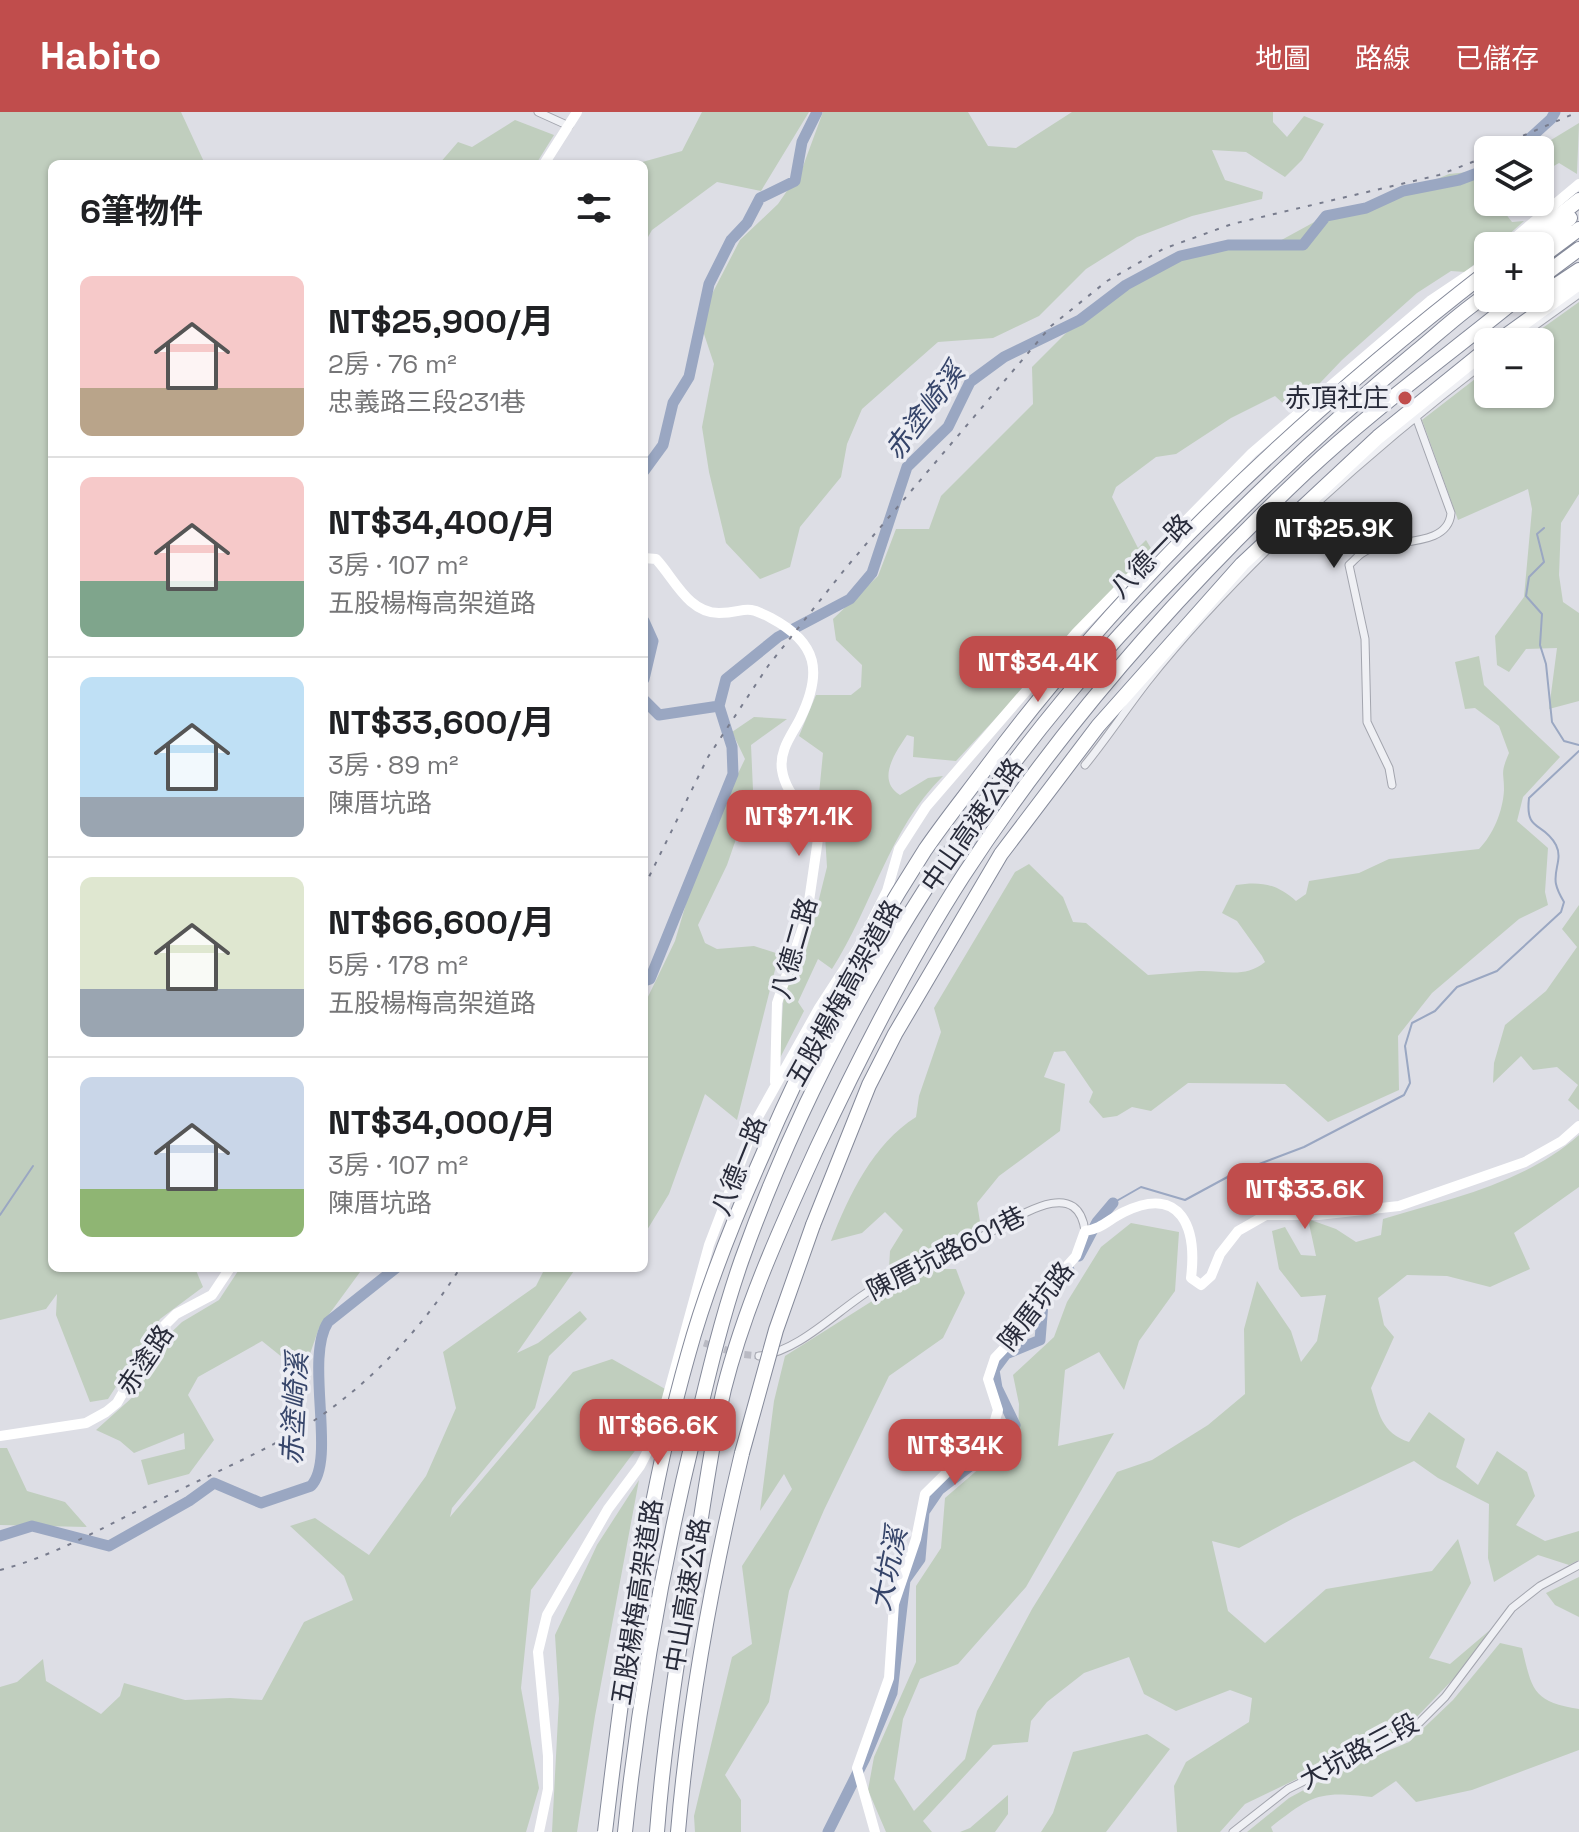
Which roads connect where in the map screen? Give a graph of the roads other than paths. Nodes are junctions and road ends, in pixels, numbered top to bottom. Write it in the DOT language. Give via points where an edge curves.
graph roads {
  1 [pos="538,112"];
  2 [pos="577,112"];
  3 [pos="569,126"];
  4 [pos="547,160"];
  5 [pos="1579,184"];
  6 [pos="1579,200"];
  7 [pos="1579,209"];
  8 [pos="1579,229"];
  9 [pos="1522,232"];
  10 [pos="1538,232"];
  11 [pos="1554,232"];
  12 [pos="1554,248"];
  13 [pos="1579,249"];
  14 [pos="1554,268"];
  15 [pos="1579,270"];
  16 [pos="1474,275"];
  17 [pos="1474,277"];
  18 [pos="1579,283"];
  19 [pos="1554,286"];
  20 [pos="1579,294"];
  21 [pos="1474,303"];
  22 [pos="1500,312"];
  23 [pos="1516,328"];
  24 [pos="1532,328"];
  25 [pos="1474,359"];
  26 [pos="1474,371"];
  27 [pos="1416,417"];
  28 [pos="648,558"];
  29 [pos="1085,765"];
  30 [pos="1392,785"];
  31 [pos="775,1084"];
  32 [pos="1579,1126"];
  33 [pos="1089,1230"];
  34 [pos="227,1272"];
  35 [pos="684,1339"];
  36 [pos="704,1343"];
  37 [pos="759,1356"];
  38 [pos="0,1436"];
  39 [pos="1579,1565"];
  40 [pos="539,1832"];
  41 [pos="605,1832"];
  42 [pos="625,1832"];
  43 [pos="657,1832"];
  44 [pos="678,1832"];
  45 [pos="875,1832"];
  46 [pos="1233,1832"];
  1 -- 3 [label="street"];
  2 -- 3 [label="street"];
  3 -- 4 [label="street"];
  5 -- 9 [label="street"];
  6 -- 10 [label="highway"];
  7 -- 11 [label="highway"];
  8 -- 12 [label="highway"];
  13 -- 14 [label="highway"];
  15 -- 19 [label="highway"];
  16 -- 31 [label="street, 八德一路" via="1430,301 1288,420 1195,509 1076,633 946,782 899,849 887,891 858,948"];
  17 -- 41 [label="highway, 五股楊梅高架道路, bridge" via="1274,450 1149,574 1035,702 927,847 858,960 797,1073 730,1229 688,1354 650,1512"];
  18 -- 23 [label="highway"];
  20 -- 24 [label="street"];
  21 -- 42 [label="highway, 中山高速公路" via="1259,493 1108,649 956,844 866,991 782,1164 743,1258 716,1347 661,1573"];
  22 -- 43 [label="highway, 中山高速公路" via="1310,469 1135,650 1016,799 909,965 791,1205 725,1388 671,1691"];
  25 -- 44 [label="highway, bridge" via="1401,417 1242,564 1098,726 1001,854 869,1085 776,1330 742,1453 716,1560 684,1756"];
  26 -- 27 [label="street"];
  27 -- 29 [label="street" via="1224,597 1147,683"];
  27 -- 30 [label="street" via="1451,520 1440,534 1365,550 1349,565 1365,639 1367,722"];
  28 -- 31 [label="street, 八德二路" via="656,559 692,603 718,613 747,607 785,625 814,661 812,683 784,747 781,767 818,839 807,915 777,1003"];
  31 -- 35 [label="street, 八德一路" via="726,1194"];
  32 -- 33 [label="street" via="1525,1162 1399,1206 1328,1215 1266,1215 1238,1231 1201,1285 1191,1278 1187,1221 1172,1206 1134,1208"];
  33 -- 37 [label="street, 陳厝坑路601巷" via="1070,1207 1030,1208 982,1237 892,1277 780,1351"];
  33 -- 45 [label="street, 陳厝坑路" via="1076,1256 1042,1294 1033,1318 995,1358 988,1379 998,1418 925,1494 894,1604 889,1678 857,1776"];
  34 -- 38 [label="street, 赤塗路" via="212,1295 176,1314 158,1332 117,1403 106,1412 76,1426"];
  35 -- 36 [label="street"];
  35 -- 40 [label="street, 八德一路" via="658,1431 540,1632 548,1789"];
  39 -- 46 [label="street, 大坑路三段" via="1512,1608 1445,1697 1417,1725 1288,1789"];
}
